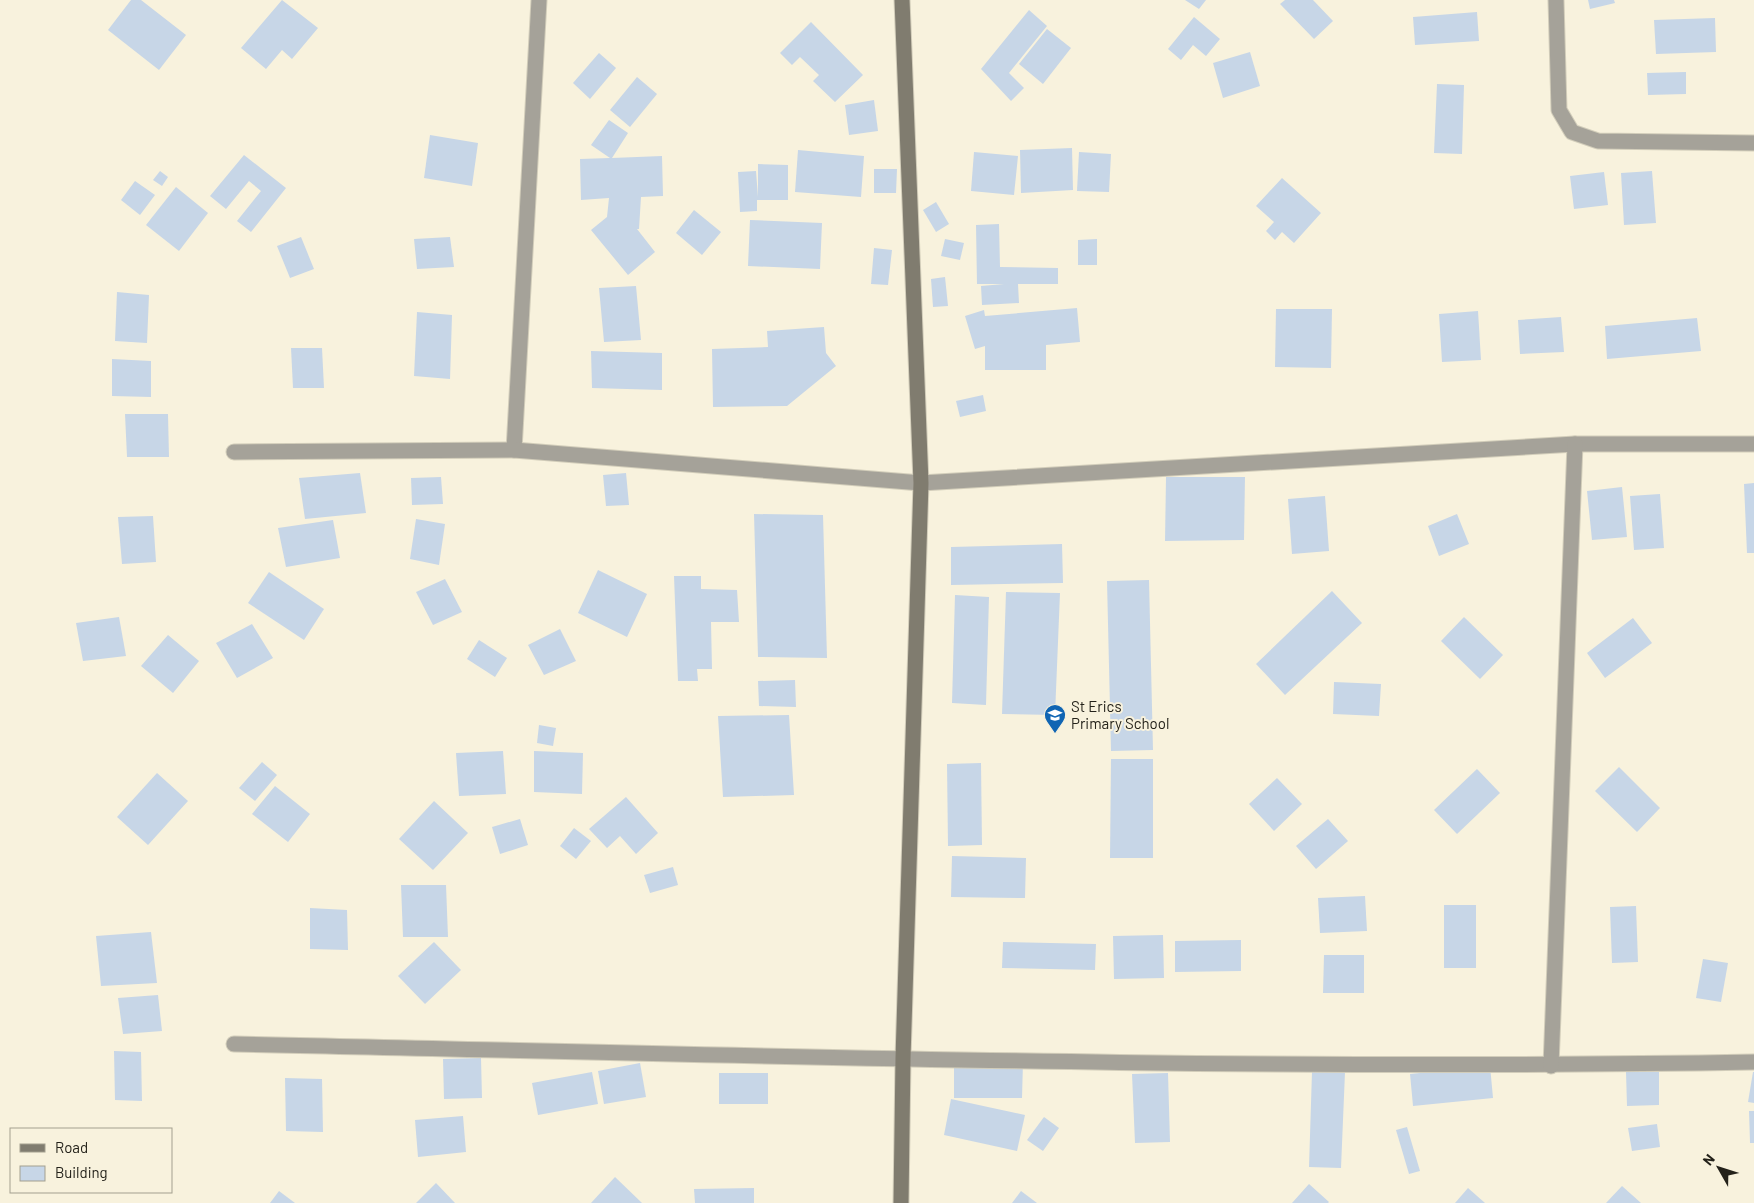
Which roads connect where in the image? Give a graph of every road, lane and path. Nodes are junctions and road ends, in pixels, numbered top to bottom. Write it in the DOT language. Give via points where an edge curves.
graph roads {
  1 [pos="539,0"];
  2 [pos="902,0"];
  3 [pos="1556,0"];
  4 [pos="1754,143"];
  5 [pos="1575,444"];
  6 [pos="1754,444"];
  7 [pos="514,450"];
  8 [pos="234,452"];
  9 [pos="921,484"];
  10 [pos="234,1044"];
  11 [pos="903,1058"];
  12 [pos="1754,1062"];
  13 [pos="1550,1066"];
  14 [pos="902,1203"];
  1 -- 7 [label="street"];
  2 -- 9 [label="street"];
  3 -- 4 [label="street" via="1559,110 1572,132 1598,141"];
  5 -- 6 [label="street"];
  5 -- 9 [label="street"];
  5 -- 13 [label="street"];
  7 -- 8 [label="street"];
  7 -- 9 [label="street"];
  9 -- 11 [label="street"];
  10 -- 11 [label="street"];
  11 -- 13 [label="street"];
  11 -- 14 [label="street"];
  12 -- 13 [label="street"];
}
